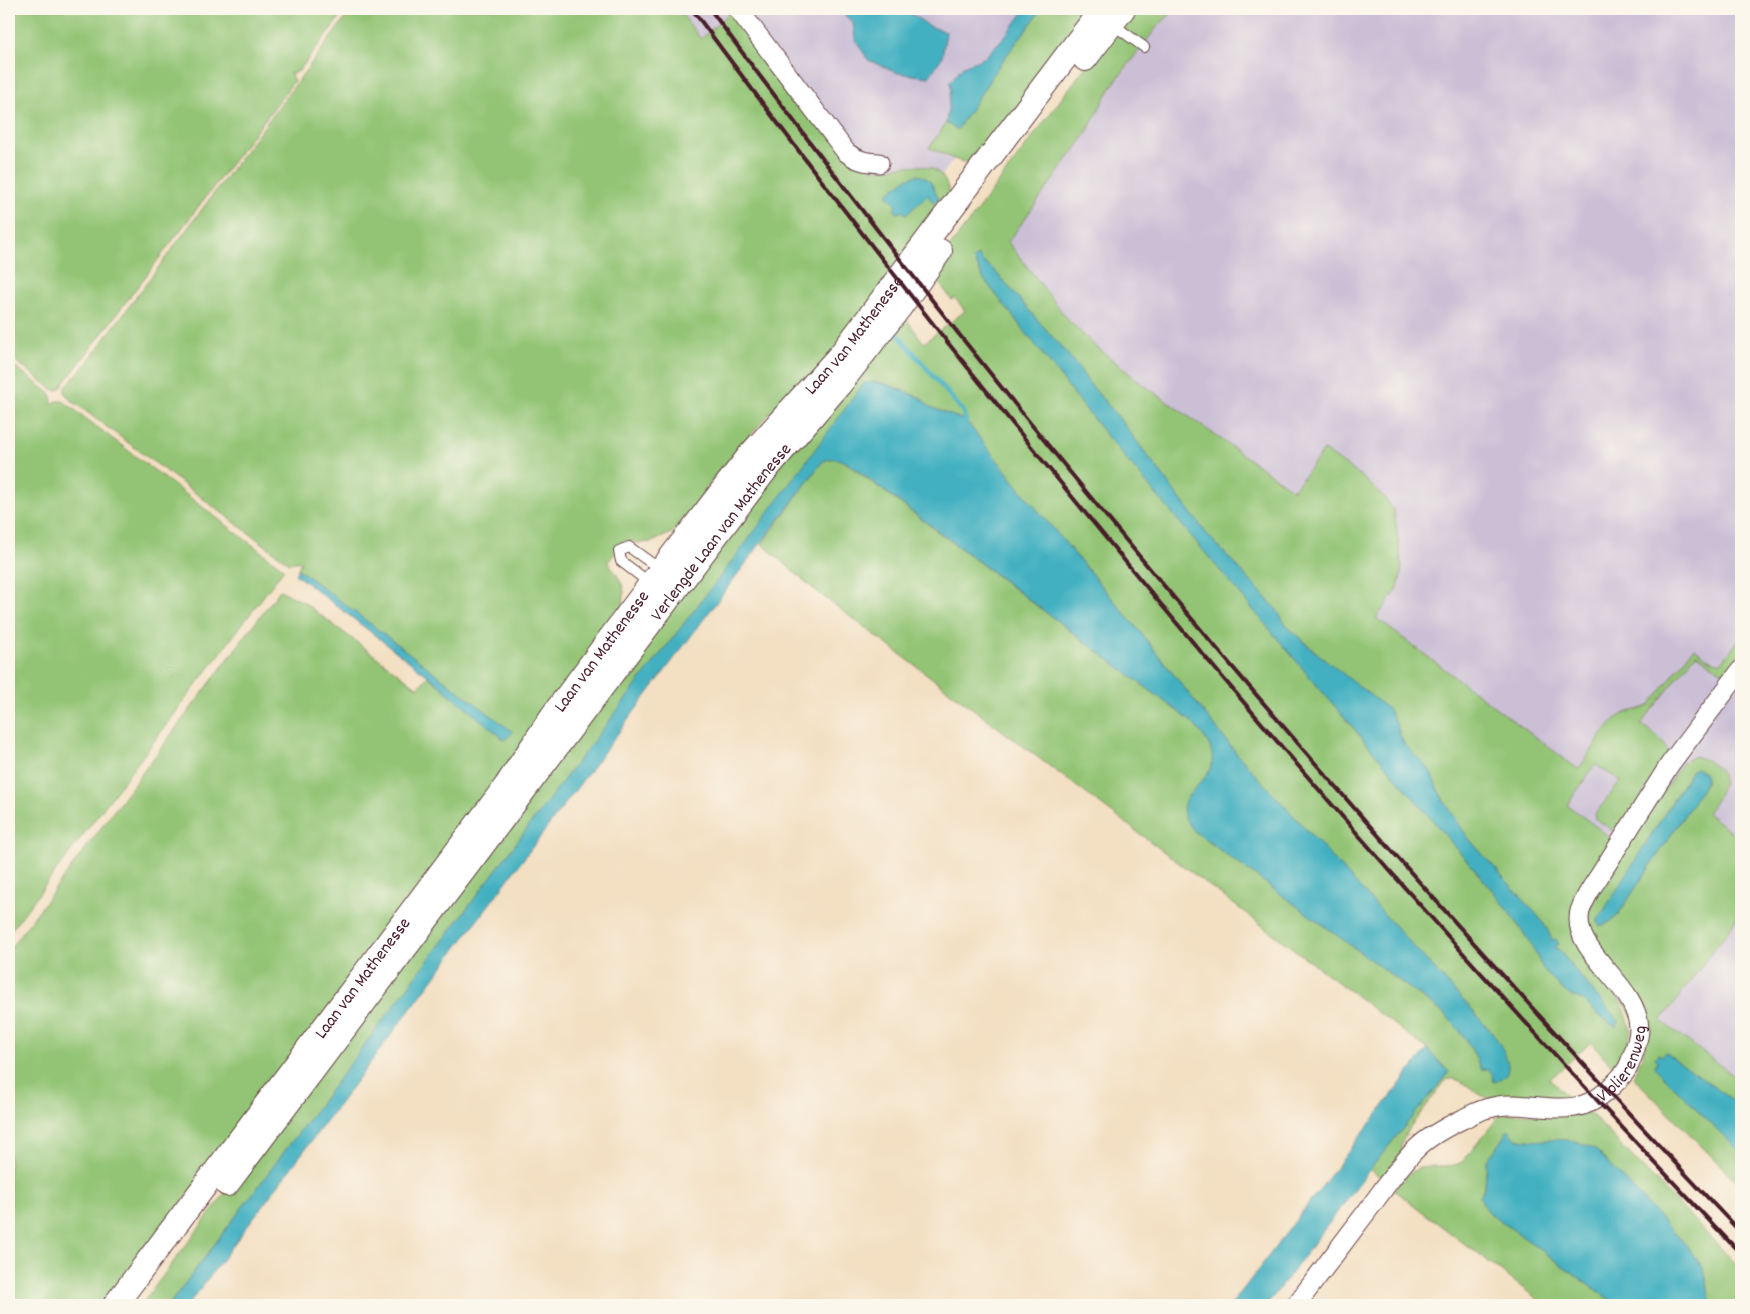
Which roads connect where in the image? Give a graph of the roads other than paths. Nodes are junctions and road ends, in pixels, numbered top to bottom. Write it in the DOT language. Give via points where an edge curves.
graph roads {
  1 [pos="738,9"];
  2 [pos="1109,14"];
  3 [pos="1144,47"];
  4 [pos="880,163"];
  5 [pos="864,352"];
  6 [pos="656,577"];
  7 [pos="674,592"];
  8 [pos="1741,670"];
  9 [pos="580,716"];
  10 [pos="115,1305"];
  11 [pos="136,1305"];
  12 [pos="1296,1305"];
  1 -- 4 [label="street" via="846,152 863,162"];
  2 -- 3 [label="lane"];
  2 -- 5 [label="street, Laan van Mathenesse"];
  2 -- 6 [label="street, Laan van Mathenesse" via="841,354 749,456"];
  5 -- 7 [label="street, Verlengde Laan van Mathenesse" via="764,472"];
  6 -- 7 [label="lane"];
  6 -- 7 [label="lane"];
  6 -- 10 [label="street, Laan van Mathenesse" via="506,786"];
  7 -- 9 [label="street, Verlengde Laan van Mathenesse"];
  8 -- 12 [label="street, Violierenweg" via="1670,764 1587,896 1580,913 1580,928 1585,942 1622,987 1636,1014 1639,1029 1627,1069 1603,1095 1580,1107 1495,1106 1463,1118 1431,1136 1388,1184"];
  9 -- 11 [label="street, Laan van Mathenesse"];
}
